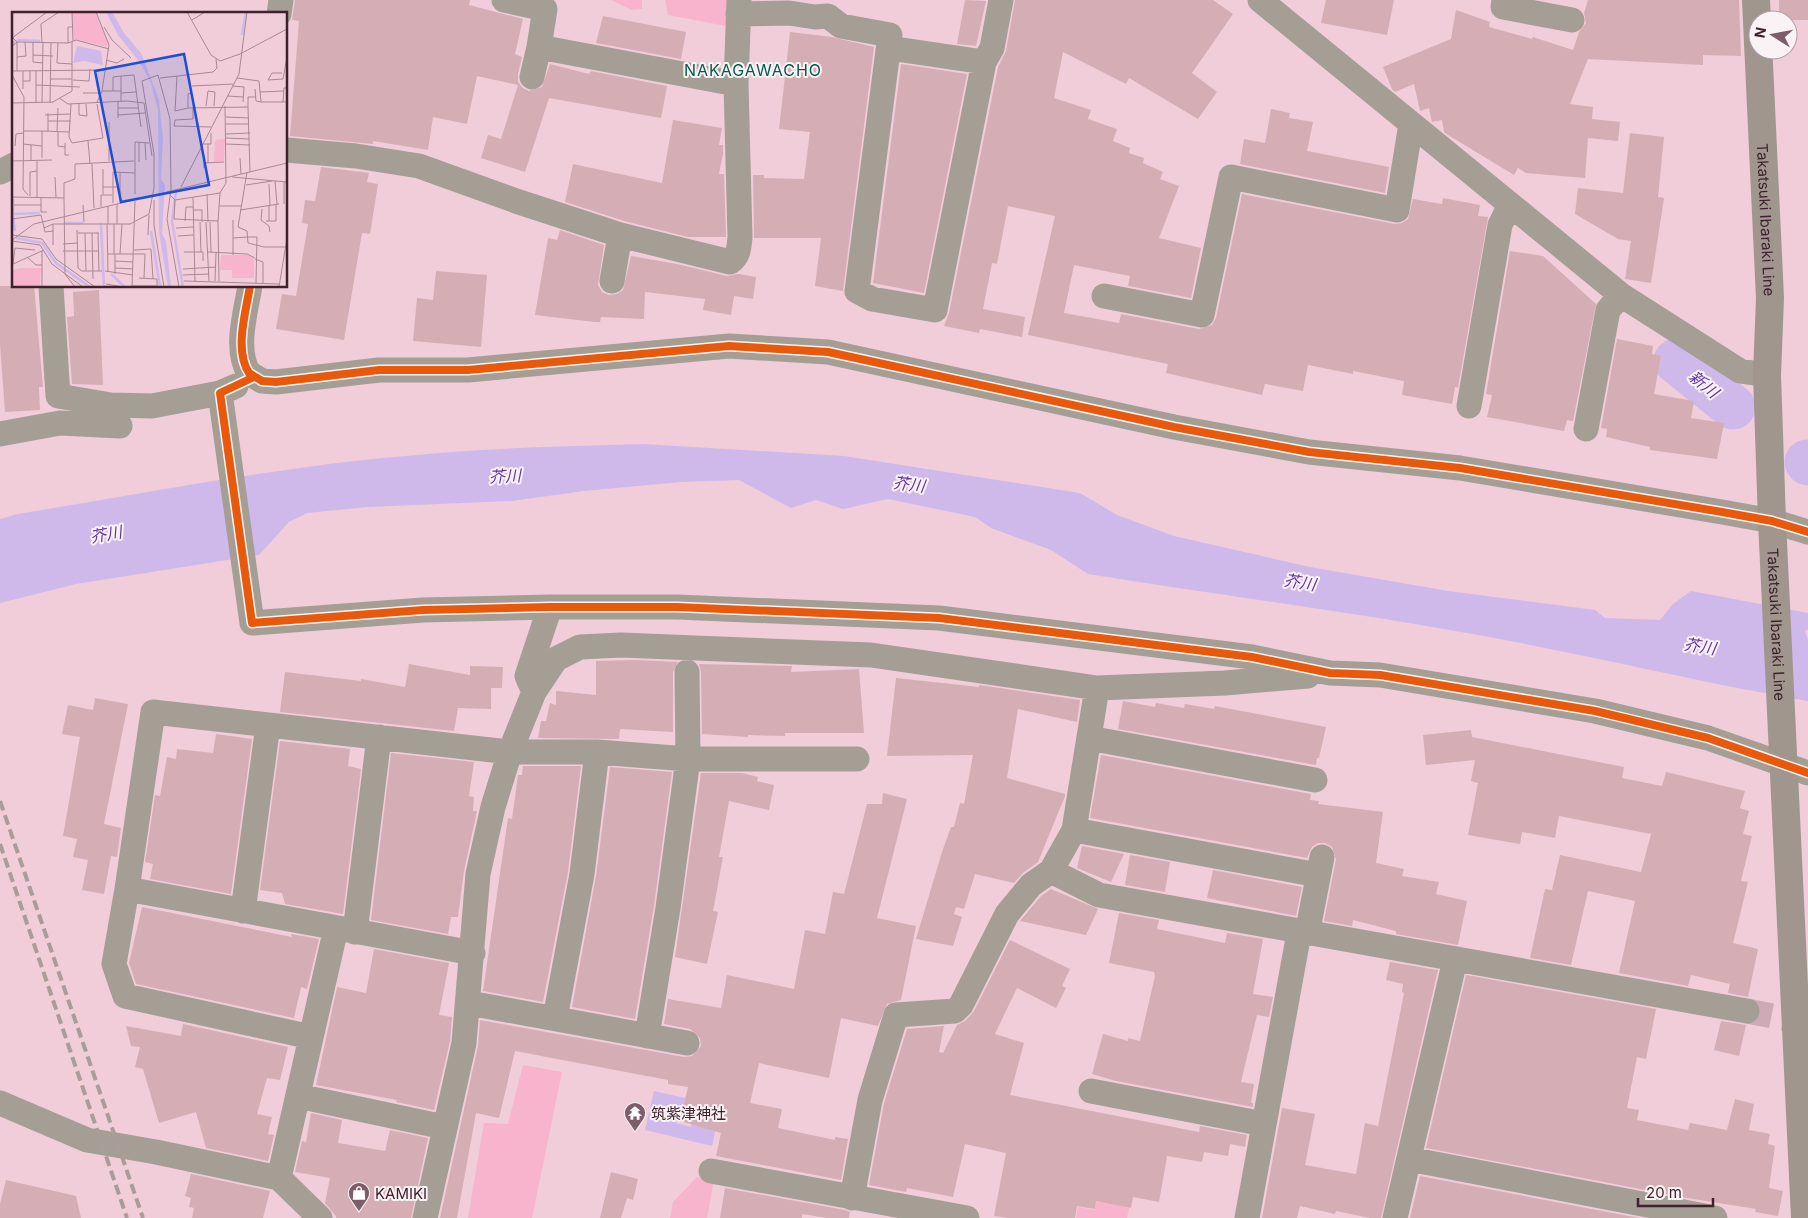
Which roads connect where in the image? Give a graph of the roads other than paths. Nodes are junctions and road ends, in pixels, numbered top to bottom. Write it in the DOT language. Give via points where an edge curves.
graph roads {
  1 [pos="504,0"];
  2 [pos="1001,0"];
  3 [pos="1260,0"];
  4 [pos="1504,0"];
  5 [pos="1756,0"];
  6 [pos="738,7"];
  7 [pos="832,8"];
  8 [pos="1572,20"];
  9 [pos="539,47"];
  10 [pos="889,48"];
  11 [pos="984,62"];
  12 [pos="532,77"];
  13 [pos="736,84"];
  14 [pos="1411,124"];
  15 [pos="288,150"];
  16 [pos="12,165"];
  17 [pos="0,172"];
  18 [pos="1510,205"];
  19 [pos="620,235"];
  20 [pos="612,281"];
  21 [pos="51,288"];
  22 [pos="250,288"];
  23 [pos="1621,295"];
  24 [pos="1104,296"];
  25 [pos="1767,376"];
  26 [pos="254,377"];
  27 [pos="222,402"];
  28 [pos="1469,406"];
  29 [pos="120,426"];
  30 [pos="1586,429"];
  31 [pos="0,434"];
  32 [pos="1808,532"];
  33 [pos="1772,534"];
  34 [pos="550,607"];
  35 [pos="687,672"];
  36 [pos="1330,673"];
  37 [pos="1097,688"];
  38 [pos="534,692"];
  39 [pos="268,725"];
  40 [pos="379,737"];
  41 [pos="1089,738"];
  42 [pos="510,752"];
  43 [pos="598,752"];
  44 [pos="1782,756"];
  45 [pos="688,759"];
  46 [pos="857,759"];
  47 [pos="1808,773"];
  48 [pos="1314,780"];
  49 [pos="1074,830"];
  50 [pos="1051,872"];
  51 [pos="127,890"];
  52 [pos="243,911"];
  53 [pos="345,930"];
  54 [pos="1303,933"];
  55 [pos="473,953"];
  56 [pos="1455,960"];
  57 [pos="469,1004"];
  58 [pos="1747,1011"];
  59 [pos="555,1018"];
  60 [pos="647,1036"];
  61 [pos="311,1037"];
  62 [pos="687,1044"];
  63 [pos="1091,1091"];
  64 [pos="298,1096"];
  65 [pos="2,1110"];
  66 [pos="1264,1124"];
  67 [pos="444,1127"];
  68 [pos="1409,1159"];
  69 [pos="711,1171"];
  70 [pos="279,1178"];
  71 [pos="865,1206"];
  72 [pos="1609,1208"];
  73 [pos="313,1215"];
  74 [pos="425,1218"];
  75 [pos="967,1218"];
  76 [pos="1247,1218"];
  77 [pos="1395,1218"];
  78 [pos="1715,1218"];
  79 [pos="1805,1218"];
  1 -- 9 [label="street" via="544,8"];
  2 -- 11 [label="street" via="992,48"];
  3 -- 14 [label="street"];
  4 -- 8 [label="street" via="1503,7"];
  5 -- 25 [label="main road, Takatsuki Ibaraki Line" via="1770,298"];
  6 -- 7 [label="street" via="815,17"];
  6 -- 13 [label="street"];
  7 -- 10 [label="street" via="841,26 890,35"];
  9 -- 12 [label="street"];
  9 -- 13 [label="street"];
  10 -- 11 [label="street"];
  10 -- 11 [label="street" via="857,291 872,299 935,310"];
  13 -- 19 [label="street" via="740,237 737,256 730,262"];
  14 -- 18 [label="street"];
  14 -- 24 [label="street" via="1397,210 1231,177 1202,315"];
  15 -- 19 [label="street" via="419,166"];
  16 -- 17 [label="street"];
  18 -- 23 [label="street"];
  18 -- 28 [label="street" via="1500,225"];
  19 -- 20 [label="street"];
  21 -- 27 [label="street" via="58,396 111,405"];
  22 -- 26 [label="street" via="242,349 246,368"];
  23 -- 25 [label="street" via="1740,371"];
  23 -- 30 [label="street" via="1608,310"];
  25 -- 33 [label="main road, Takatsuki Ibaraki Line"];
  26 -- 27 [label="street"];
  26 -- 33 [label="street" via="262,382 276,382 379,370 468,370 729,346 828,352 1174,427 1309,452 1460,468"];
  27 -- 34 [label="street" via="252,623 423,610"];
  29 -- 31 [label="street" via="60,423"];
  32 -- 33 [label="street"];
  33 -- 44 [label="main road, Takatsuki Ibaraki Line"];
  34 -- 36 [label="street" via="677,607 939,618 1252,657"];
  34 -- 38 [label="street" via="527,676"];
  35 -- 45 [label="street"];
  36 -- 37 [label="street" via="1225,684"];
  36 -- 44 [label="street" via="1380,675 1595,711"];
  37 -- 38 [label="street" via="871,655 621,645 580,647 556,659"];
  37 -- 41 [label="street"];
  38 -- 42 [label="street"];
  39 -- 40 [label="street"];
  39 -- 51 [label="street" via="153,712"];
  39 -- 52 [label="street"];
  40 -- 42 [label="street"];
  40 -- 53 [label="street"];
  41 -- 48 [label="street"];
  41 -- 49 [label="street"];
  42 -- 43 [label="street"];
  42 -- 55 [label="street" via="478,874"];
  43 -- 45 [label="street"];
  43 -- 59 [label="street" via="582,874"];
  44 -- 47 [label="street"];
  44 -- 79 [label="main road, Takatsuki Ibaraki Line"];
  45 -- 46 [label="street"];
  45 -- 60 [label="street"];
  49 -- 50 [label="street"];
  49 -- 54 [label="street" via="1320,866"];
  50 -- 54 [label="street" via="1099,895"];
  50 -- 71 [label="street" via="1031,885 1007,914 955,1012 896,1015 870,1100"];
  51 -- 52 [label="street"];
  51 -- 61 [label="street" via="114,964 125,996"];
  52 -- 53 [label="street"];
  53 -- 55 [label="street"];
  53 -- 61 [label="street"];
  54 -- 56 [label="street"];
  54 -- 66 [label="street"];
  55 -- 57 [label="street"];
  56 -- 58 [label="street"];
  56 -- 68 [label="street"];
  57 -- 59 [label="street"];
  57 -- 67 [label="street" via="464,1042"];
  59 -- 60 [label="street"];
  60 -- 62 [label="street"];
  61 -- 64 [label="street"];
  63 -- 66 [label="street"];
  64 -- 67 [label="street"];
  64 -- 70 [label="street"];
  65 -- 70 [label="street" via="87,1140"];
  66 -- 76 [label="street"];
  67 -- 74 [label="street"];
  68 -- 72 [label="street"];
  68 -- 77 [label="street"];
  69 -- 71 [label="street"];
  70 -- 73 [label="street"];
  71 -- 75 [label="street"];
  72 -- 78 [label="street"];
}
